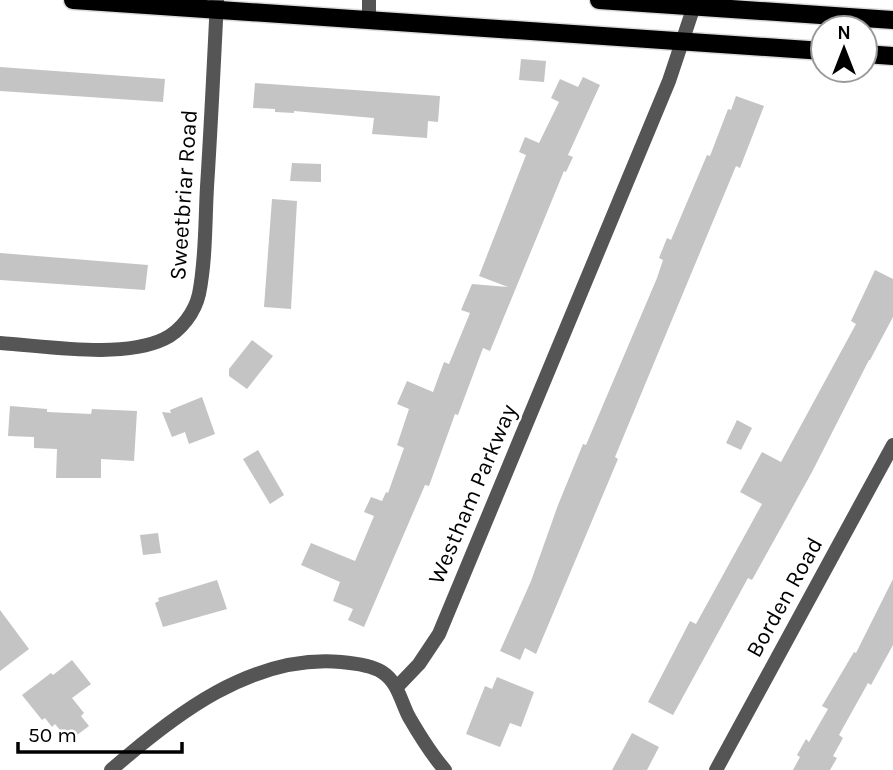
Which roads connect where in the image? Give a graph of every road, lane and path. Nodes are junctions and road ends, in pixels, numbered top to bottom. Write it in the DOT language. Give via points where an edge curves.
graph roads {
  1 [pos="73,0"];
  2 [pos="369,0"];
  3 [pos="599,0"];
  4 [pos="694,3"];
  5 [pos="217,5"];
  6 [pos="893,20"];
  7 [pos="369,22"];
  8 [pos="682,41"];
  9 [pos="809,50"];
  10 [pos="0,343"];
  11 [pos="893,445"];
  12 [pos="397,687"];
  13 [pos="111,770"];
  14 [pos="445,770"];
  15 [pos="716,770"];
  1 -- 5 [label="main road"];
  2 -- 7 [label="street"];
  3 -- 4 [label="main road"];
  4 -- 6 [label="main road"];
  4 -- 8 [label="street, Westham Parkway"];
  5 -- 7 [label="main road"];
  5 -- 10 [label="street, Sweetbriar Road" via="204,240 192,311 179,330 135,349"];
  7 -- 8 [label="main road"];
  8 -- 9 [label="main road"];
  8 -- 12 [label="street, Westham Parkway" via="439,634"];
  11 -- 15 [label="street, Borden Road"];
  12 -- 13 [label="street" via="382,672 354,664 296,662 204,699"];
  12 -- 14 [label="street" via="431,754"];
}
